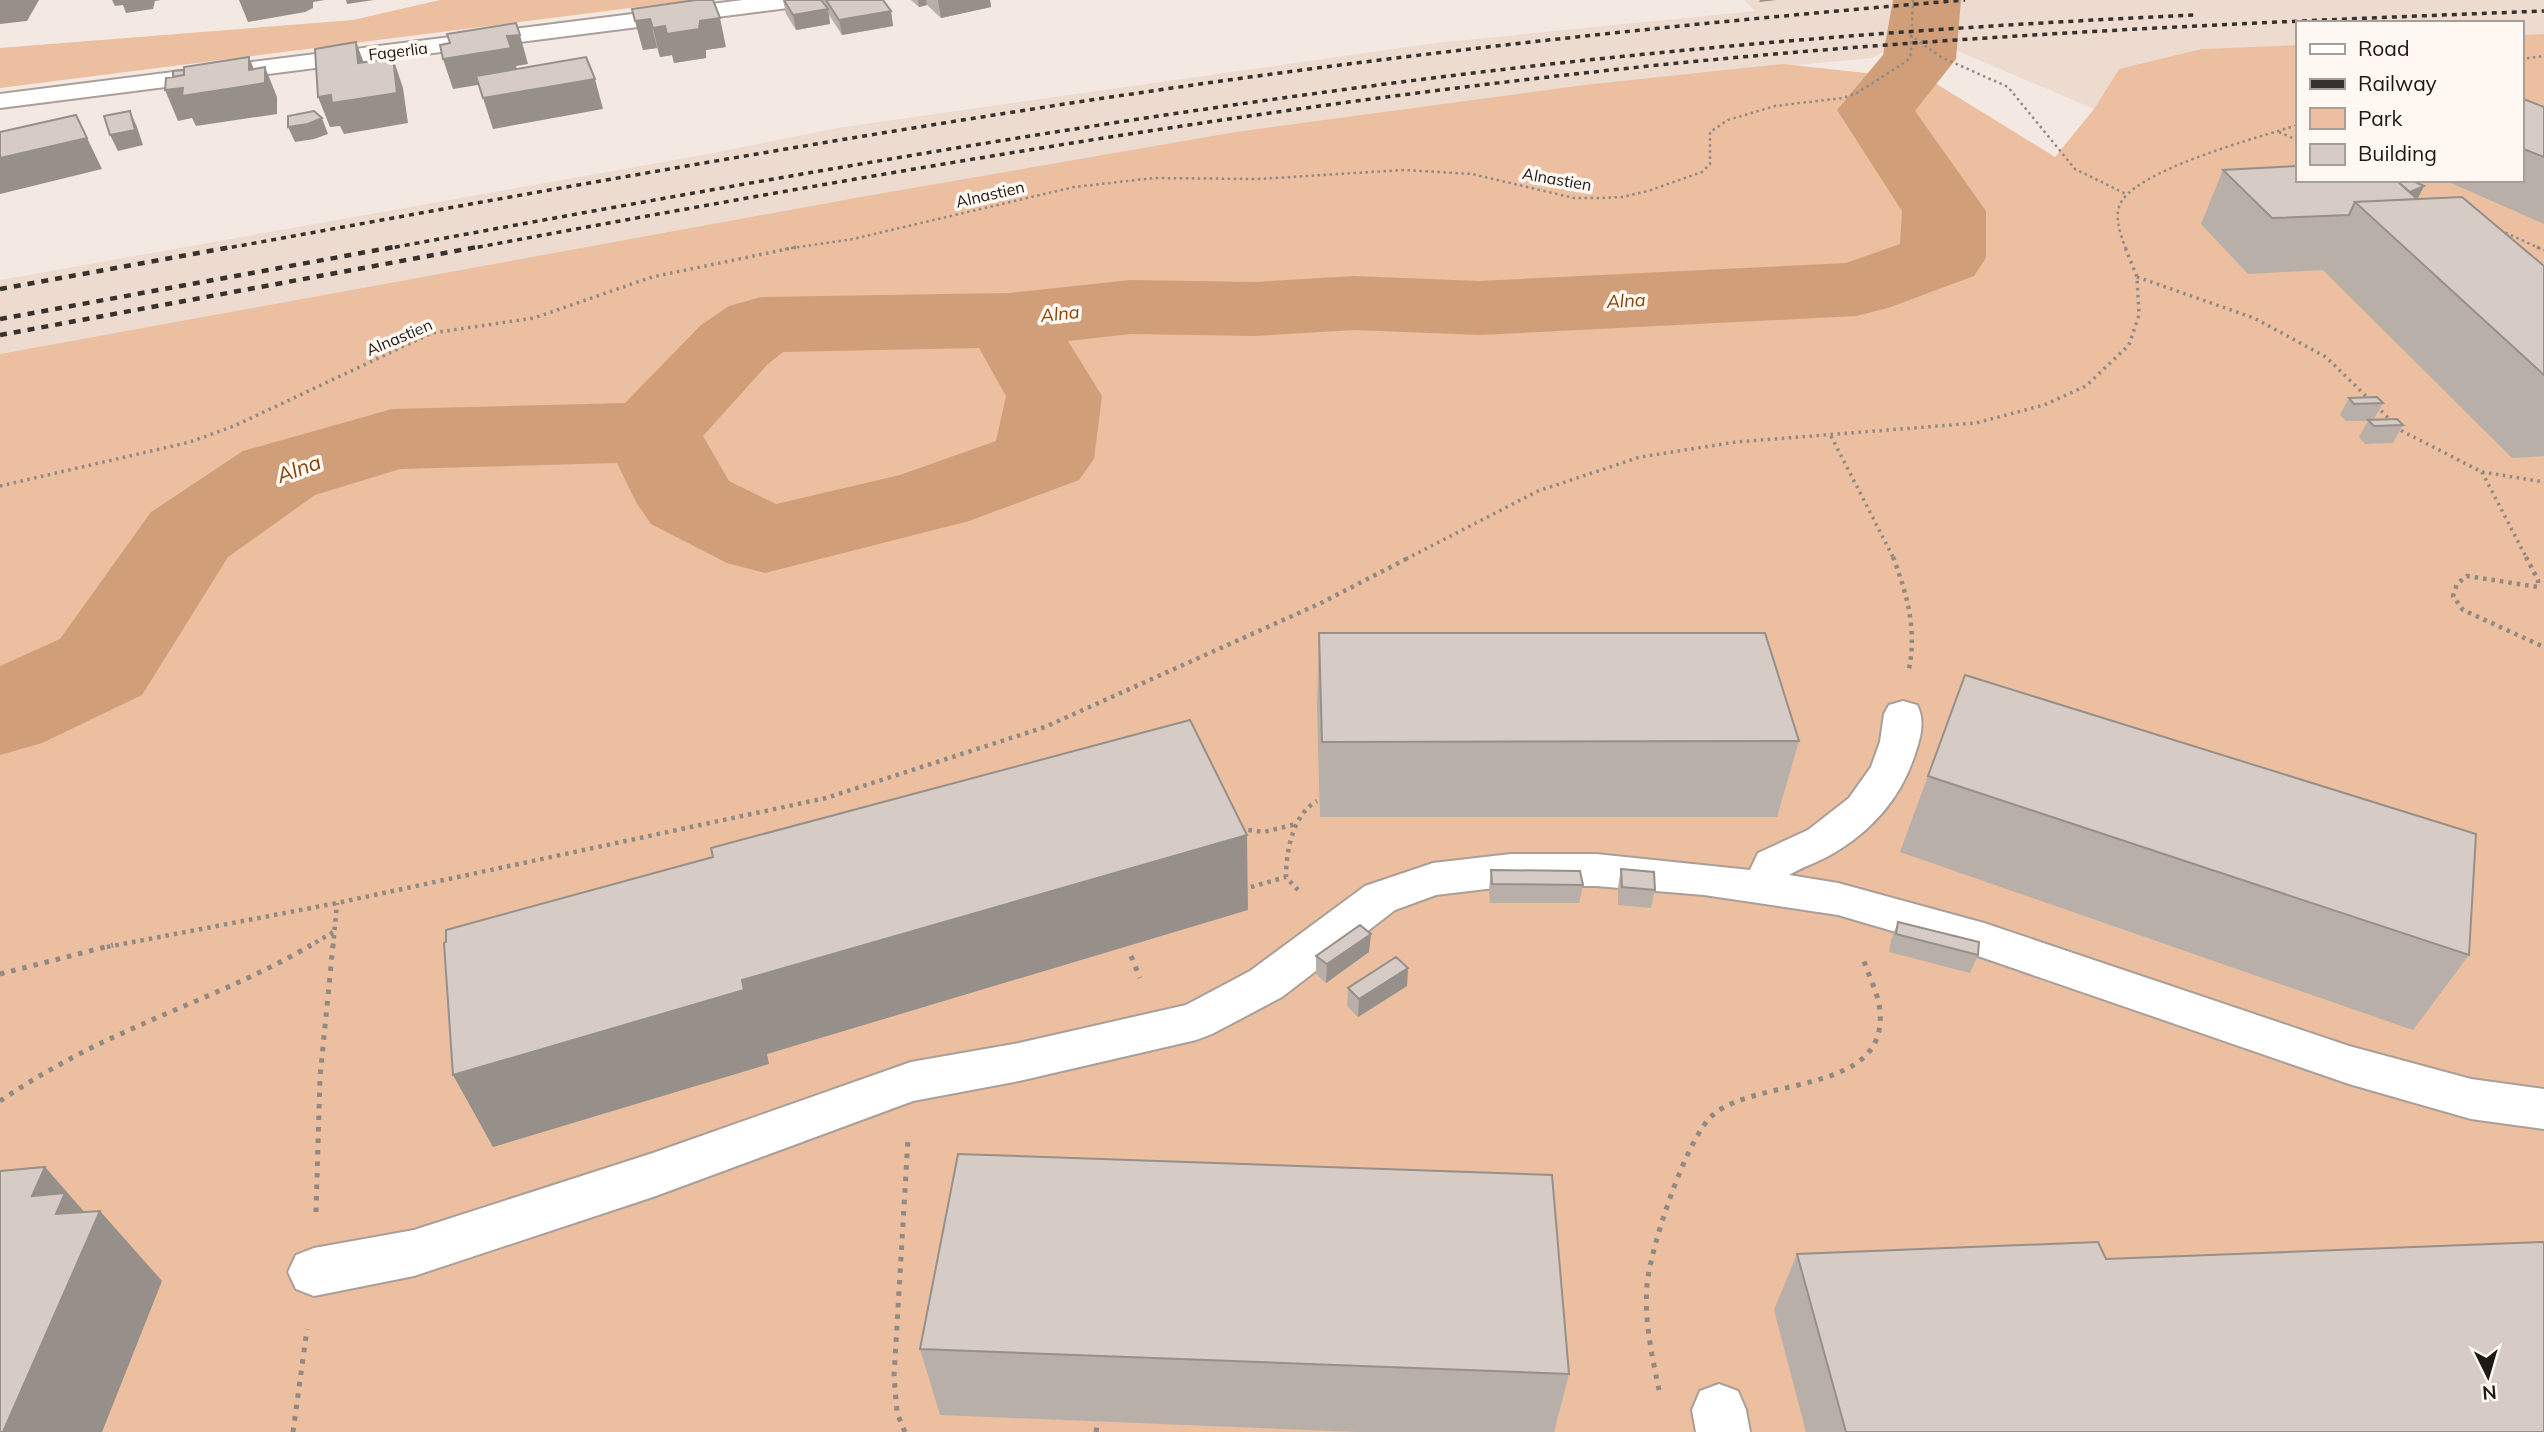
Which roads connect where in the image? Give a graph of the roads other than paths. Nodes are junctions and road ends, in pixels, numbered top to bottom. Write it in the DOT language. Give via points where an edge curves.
graph roads {
  1 [pos="796,0"];
  2 [pos="0,102"];
  3 [pos="1903,714"];
  4 [pos="1763,887"];
  5 [pos="2544,1109"];
  6 [pos="314,1272"];
  1 -- 2 [label="lane, Fagerlia"];
  3 -- 4 [label="lane" via="1902,740 1882,789 1848,823 1803,853 1773,864"];
  4 -- 5 [label="lane" via="1838,899 1984,940 2349,1065 2471,1099"];
  4 -- 6 [label="lane" via="1596,870 1511,870 1433,879 1380,898 1266,984 1196,1021 911,1082 653,1175 414,1253"];
}
